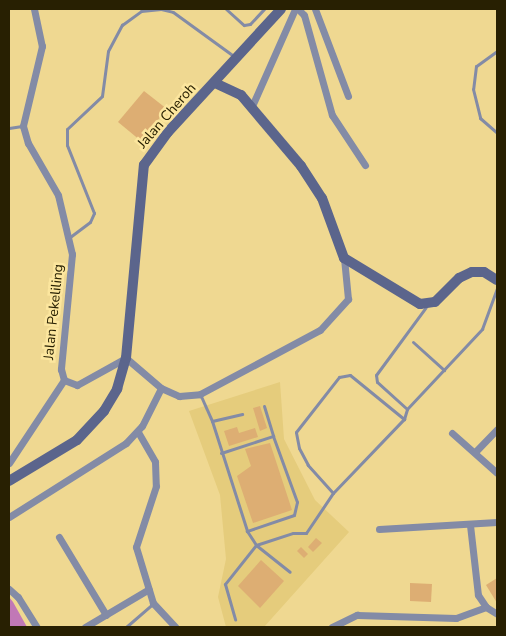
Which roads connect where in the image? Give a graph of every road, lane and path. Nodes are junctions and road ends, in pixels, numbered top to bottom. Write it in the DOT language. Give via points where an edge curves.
graph roads {
  1 [pos="34,9"];
  2 [pos="226,9"];
  3 [pos="264,9"];
  4 [pos="281,9"];
  5 [pos="297,9"];
  6 [pos="316,9"];
  7 [pos="497,51"];
  8 [pos="237,59"];
  9 [pos="215,83"];
  10 [pos="348,96"];
  11 [pos="252,106"];
  12 [pos="23,126"];
  13 [pos="9,128"];
  14 [pos="497,133"];
  15 [pos="365,165"];
  16 [pos="69,238"];
  17 [pos="344,258"];
  18 [pos="497,280"];
  19 [pos="497,288"];
  20 [pos="427,304"];
  21 [pos="413,342"];
  22 [pos="126,358"];
  23 [pos="444,370"];
  24 [pos="64,380"];
  25 [pos="161,388"];
  26 [pos="200,394"];
  27 [pos="264,406"];
  28 [pos="407,409"];
  29 [pos="242,414"];
  30 [pos="404,419"];
  31 [pos="212,421"];
  32 [pos="497,429"];
  33 [pos="138,432"];
  34 [pos="452,432"];
  35 [pos="272,436"];
  36 [pos="476,451"];
  37 [pos="221,453"];
  38 [pos="9,463"];
  39 [pos="497,473"];
  40 [pos="9,481"];
  41 [pos="333,493"];
  42 [pos="9,516"];
  43 [pos="497,522"];
  44 [pos="470,525"];
  45 [pos="379,529"];
  46 [pos="247,531"];
  47 [pos="59,537"];
  48 [pos="256,546"];
  49 [pos="290,572"];
  50 [pos="149,589"];
  51 [pos="9,590"];
  52 [pos="153,604"];
  53 [pos="486,607"];
  54 [pos="497,614"];
  55 [pos="106,615"];
  56 [pos="439,618"];
  57 [pos="235,620"];
  58 [pos="37,627"];
  59 [pos="85,627"];
  60 [pos="126,627"];
  61 [pos="175,627"];
  62 [pos="332,627"];
  63 [pos="438,627"];
  1 -- 12 [label="street" via="42,46"];
  2 -- 3 [label="lane" via="244,25 250,24"];
  4 -- 8 [label="main road, Jalan Cheroh"];
  5 -- 11 [label="street"];
  5 -- 15 [label="street" via="304,15 332,115"];
  6 -- 10 [label="street"];
  7 -- 14 [label="lane" via="476,66 473,89 480,118"];
  8 -- 9 [label="main road, Jalan Cheroh"];
  8 -- 16 [label="lane" via="167,11 141,11 122,24 108,52 102,96 67,129 67,145 94,213 90,222"];
  9 -- 11 [label="main road" via="242,95"];
  9 -- 22 [label="main road, Jalan Cheroh" via="168,132 144,165"];
  11 -- 17 [label="main road" via="302,166 322,198"];
  12 -- 13 [label="lane"];
  12 -- 16 [label="street, Jalan Pekeliling" via="28,143 58,194"];
  16 -- 24 [label="street, Jalan Pekeliling" via="72,280 61,369"];
  17 -- 20 [label="main road" via="407,298"];
  17 -- 26 [label="street" via="348,298 320,330"];
  18 -- 20 [label="main road" via="484,272 472,272 460,278 442,297"];
  19 -- 23 [label="lane" via="482,329"];
  20 -- 28 [label="lane" via="376,376 377,382"];
  21 -- 23 [label="lane"];
  22 -- 24 [label="street, Jalan Pekeliling" via="77,385"];
  22 -- 25 [label="street"];
  22 -- 40 [label="main road, Jalan Cheroh" via="117,389 93,426 77,440"];
  23 -- 28 [label="lane"];
  24 -- 38 [label="street"];
  25 -- 26 [label="street" via="184,397"];
  25 -- 33 [label="street"];
  26 -- 31 [label="lane"];
  27 -- 35 [label="lane"];
  28 -- 30 [label="lane"];
  29 -- 31 [label="lane"];
  30 -- 41 [label="lane"];
  30 -- 41 [label="lane" via="350,375 339,377 299,426 296,437 308,465"];
  31 -- 37 [label="lane"];
  32 -- 36 [label="street"];
  33 -- 42 [label="street"];
  33 -- 50 [label="street" via="151,455 157,476 152,506 136,547"];
  34 -- 36 [label="street"];
  35 -- 37 [label="lane"];
  35 -- 46 [label="lane" via="297,502 297,510 294,515"];
  36 -- 39 [label="street"];
  37 -- 46 [label="lane"];
  41 -- 48 [label="lane" via="306,533 293,533"];
  43 -- 44 [label="street"];
  44 -- 45 [label="street"];
  44 -- 53 [label="street" via="474,582"];
  46 -- 48 [label="lane"];
  47 -- 55 [label="street"];
  48 -- 49 [label="lane"];
  48 -- 57 [label="lane" via="225,584"];
  50 -- 52 [label="street"];
  50 -- 55 [label="street"];
  51 -- 58 [label="street"];
  52 -- 60 [label="lane"];
  52 -- 61 [label="street"];
  53 -- 54 [label="street"];
  53 -- 56 [label="street" via="469,616"];
  55 -- 59 [label="street"];
  56 -- 62 [label="street" via="357,615"];
  56 -- 63 [label="street"];
}
